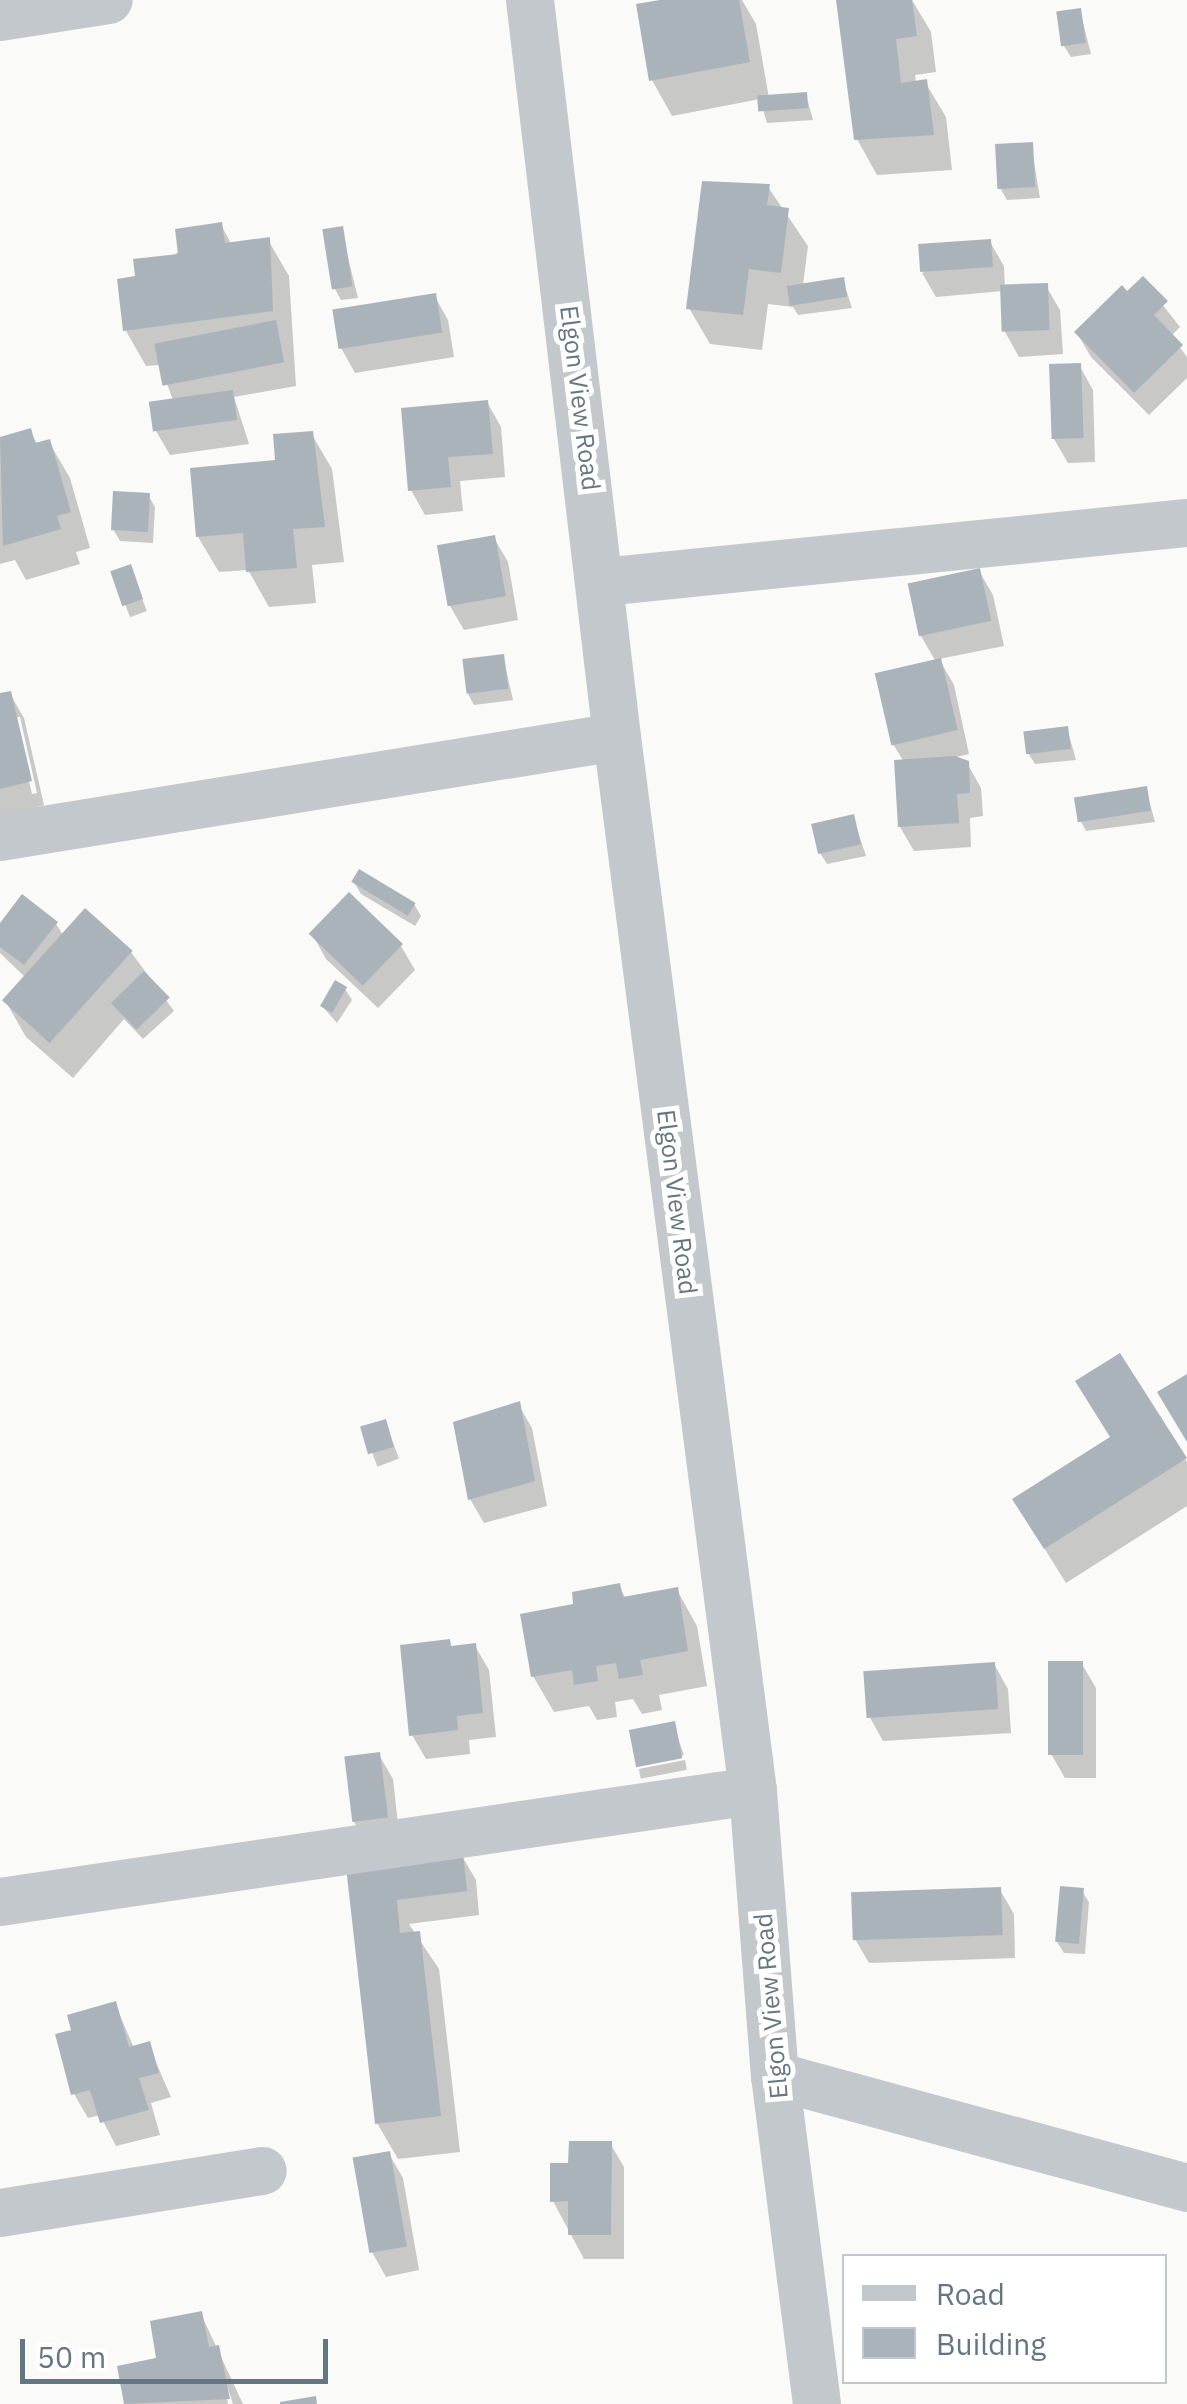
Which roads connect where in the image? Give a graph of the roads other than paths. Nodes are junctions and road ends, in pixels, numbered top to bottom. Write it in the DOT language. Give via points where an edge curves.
graph roads {
  1 [pos="110,0"];
  2 [pos="530,0"];
  3 [pos="0,17"];
  4 [pos="1187,522"];
  5 [pos="603,582"];
  6 [pos="616,738"];
  7 [pos="0,837"];
  8 [pos="753,1791"];
  9 [pos="0,1902"];
  10 [pos="775,2076"];
  11 [pos="263,2171"];
  12 [pos="1187,2188"];
  13 [pos="0,2213"];
  14 [pos="817,2404"];
  1 -- 3 [label="street"];
  2 -- 5 [label="street, Elgon View Road"];
  4 -- 5 [label="street"];
  5 -- 6 [label="street, Elgon View Road"];
  6 -- 7 [label="street"];
  6 -- 8 [label="street, Elgon View Road"];
  8 -- 9 [label="street"];
  8 -- 10 [label="street, Elgon View Road"];
  10 -- 12 [label="street"];
  10 -- 14 [label="street, Elgon View Road"];
  11 -- 13 [label="street"];
}
